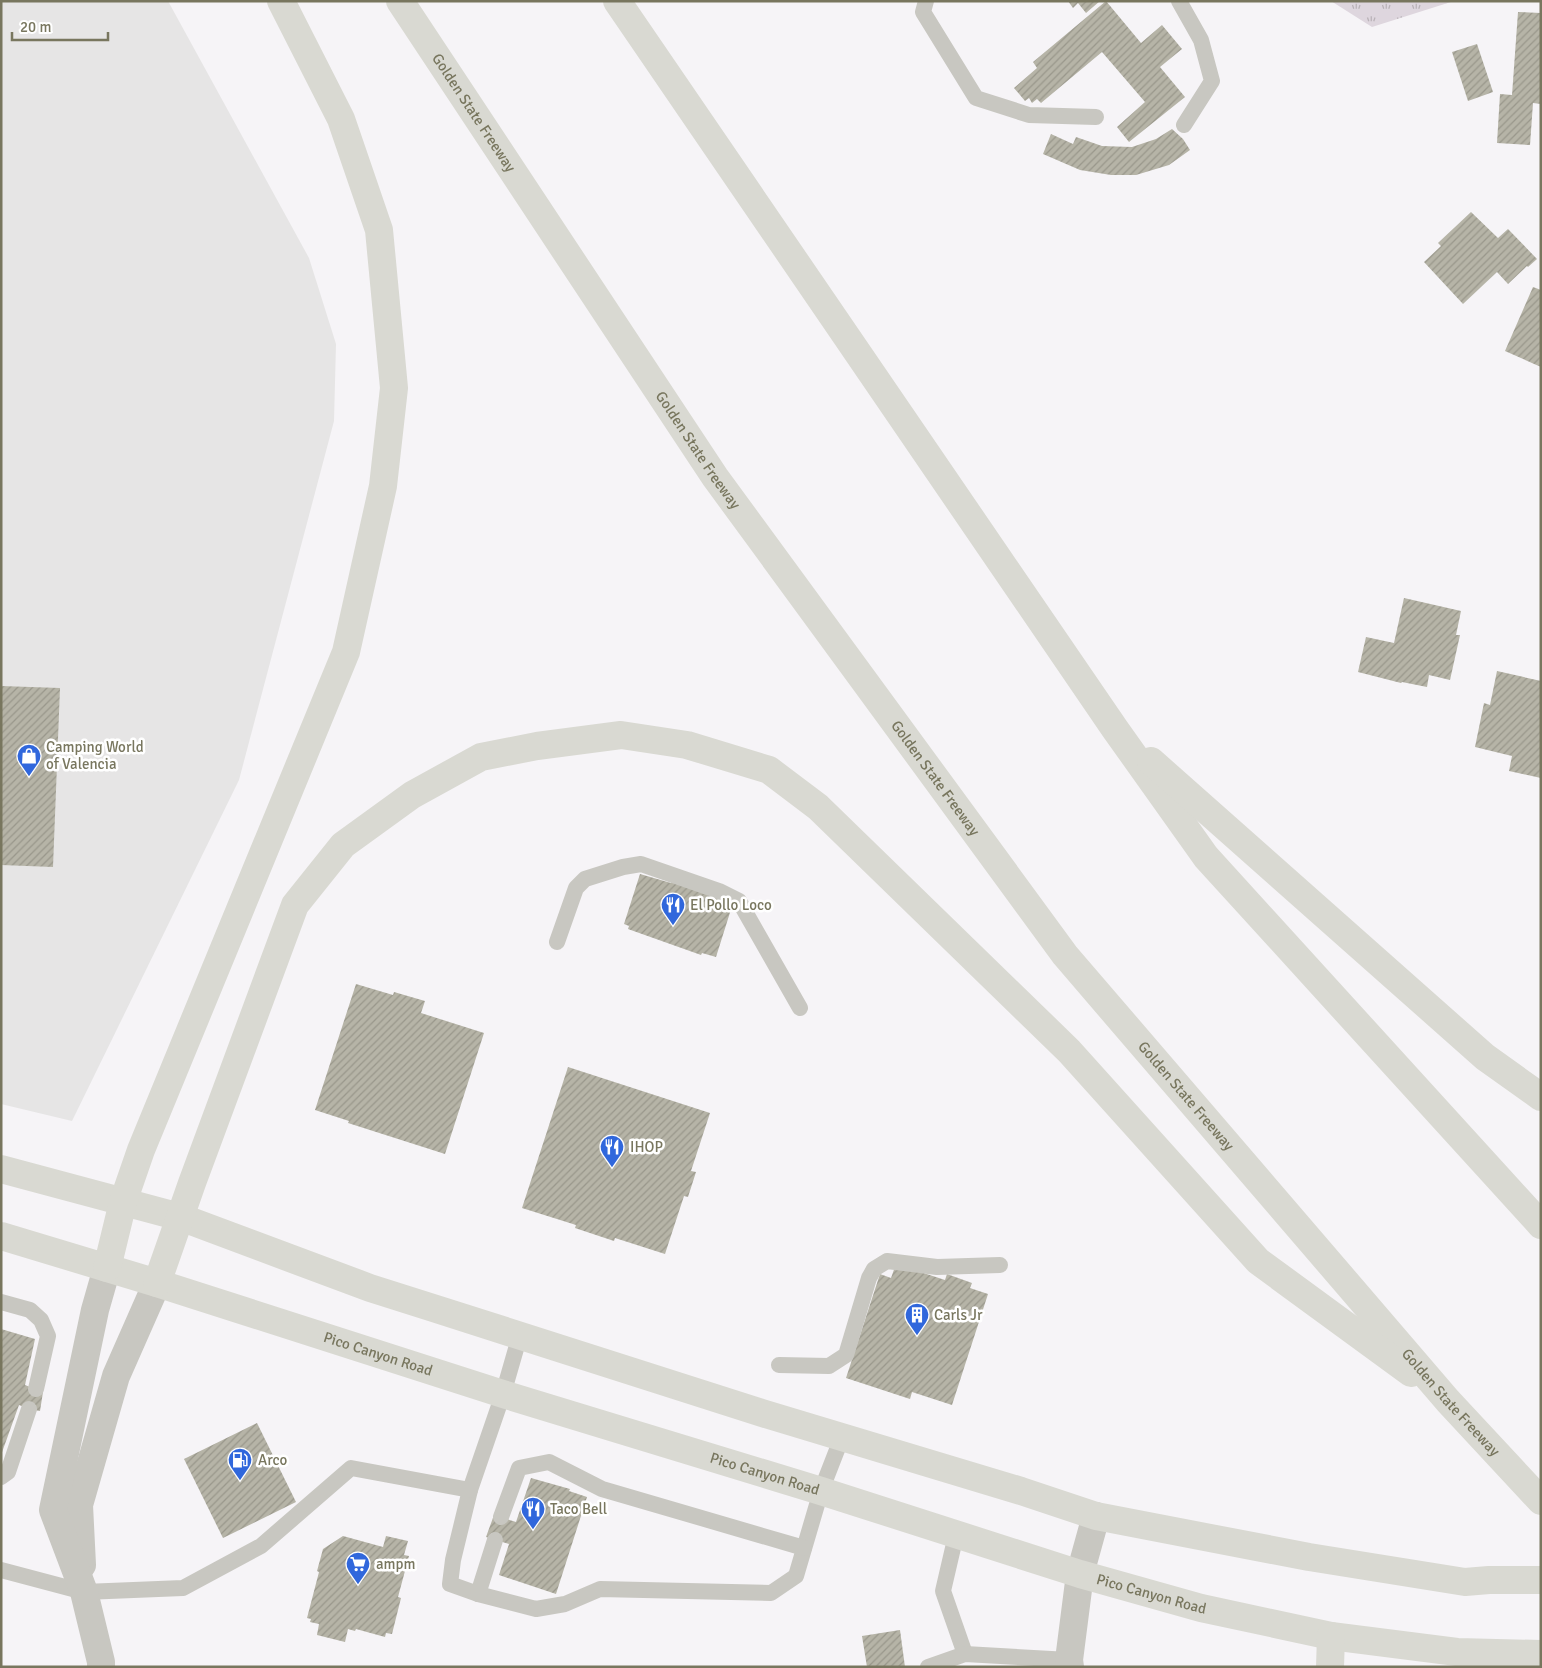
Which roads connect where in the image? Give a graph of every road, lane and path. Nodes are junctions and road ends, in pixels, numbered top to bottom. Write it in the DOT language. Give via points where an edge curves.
graph roads {
  1 [pos="281,1"];
  2 [pos="400,1"];
  3 [pos="617,1"];
  4 [pos="926,1"];
  5 [pos="1179,1"];
  6 [pos="1096,117"];
  7 [pos="1184,125"];
  8 [pos="1115,729"];
  9 [pos="557,942"];
  10 [pos="800,1008"];
  11 [pos="1541,1098"];
  12 [pos="1,1169"];
  13 [pos="123,1202"];
  14 [pos="180,1217"];
  15 [pos="1541,1225"];
  16 [pos="1,1236"];
  17 [pos="1000,1264"];
  18 [pos="107,1268"];
  19 [pos="157,1283"];
  20 [pos="1,1302"];
  21 [pos="520,1335"];
  22 [pos="779,1365"];
  23 [pos="36,1389"];
  24 [pos="503,1394"];
  25 [pos="1448,1401"];
  26 [pos="29,1409"];
  27 [pos="842,1437"];
  28 [pos="1,1477"];
  29 [pos="470,1490"];
  30 [pos="821,1491"];
  31 [pos="1541,1501"];
  32 [pos="1096,1516"];
  33 [pos="501,1517"];
  34 [pos="956,1535"];
  35 [pos="495,1540"];
  36 [pos="804,1548"];
  37 [pos="1,1570"];
  38 [pos="1080,1574"];
  39 [pos="1541,1580"];
  40 [pos="84,1592"];
  41 [pos="478,1594"];
  42 [pos="1331,1636"];
  43 [pos="965,1654"];
  44 [pos="1541,1654"];
  45 [pos="1069,1663"];
  46 [pos="101,1667"];
  47 [pos="928,1667"];
  48 [pos="1330,1667"];
  1 -- 13 [label="main road" via="341,119 379,230 394,388 383,486 346,652 141,1150"];
  2 -- 25 [label="main road, Golden State Freeway" via="716,476 1065,955"];
  3 -- 8 [label="main road"];
  4 -- 6 [label="lane" via="923,12 976,98 1029,115"];
  5 -- 7 [label="lane" via="1201,40 1212,81"];
  8 -- 11 [label="main road" via="1485,1058"];
  8 -- 15 [label="main road" via="1206,857"];
  9 -- 10 [label="lane" via="576,888 585,879 641,864 739,901"];
  12 -- 13 [label="main road"];
  13 -- 14 [label="main road"];
  13 -- 18 [label="main road"];
  14 -- 19 [label="main road"];
  14 -- 21 [label="main road" via="370,1288"];
  14 -- 25 [label="main road" via="295,905 343,845 412,795 481,757 621,735 687,745 769,770 818,807 1069,1051 1258,1261"];
  16 -- 18 [label="main road, Pico Canyon Road"];
  17 -- 22 [label="lane" via="937,1266 887,1261 869,1278 846,1355 829,1366"];
  18 -- 19 [label="main road, Pico Canyon Road"];
  18 -- 40 [label="street" via="95,1310 53,1510"];
  19 -- 24 [label="main road, Pico Canyon Road"];
  19 -- 40 [label="street" via="116,1376 79,1505"];
  20 -- 23 [label="lane" via="30,1310 41,1320 48,1336"];
  21 -- 24 [label="lane"];
  21 -- 27 [label="main road"];
  24 -- 29 [label="lane"];
  24 -- 30 [label="main road, Pico Canyon Road"];
  25 -- 31 [label="main road, Golden State Freeway"];
  26 -- 28 [label="lane" via="8,1472"];
  27 -- 30 [label="lane"];
  27 -- 32 [label="main road"];
  29 -- 40 [label="lane" via="351,1468 261,1546 183,1588"];
  29 -- 41 [label="lane" via="450,1584"];
  30 -- 34 [label="main road, Pico Canyon Road"];
  30 -- 36 [label="lane"];
  32 -- 38 [label="street"];
  32 -- 39 [label="main road" via="1465,1582"];
  33 -- 36 [label="lane" via="519,1468 549,1462 602,1489"];
  34 -- 38 [label="main road, Pico Canyon Road"];
  34 -- 43 [label="lane" via="943,1591"];
  35 -- 41 [label="lane"];
  36 -- 41 [label="lane" via="796,1576 771,1593 600,1589 566,1604 536,1609"];
  37 -- 40 [label="lane"];
  38 -- 42 [label="main road, Pico Canyon Road" via="1201,1608"];
  38 -- 45 [label="street"];
  40 -- 46 [label="street"];
  42 -- 44 [label="main road, Pico Canyon Road" via="1457,1652"];
  42 -- 48 [label="main road"];
  43 -- 45 [label="lane"];
  43 -- 47 [label="lane"];
}
